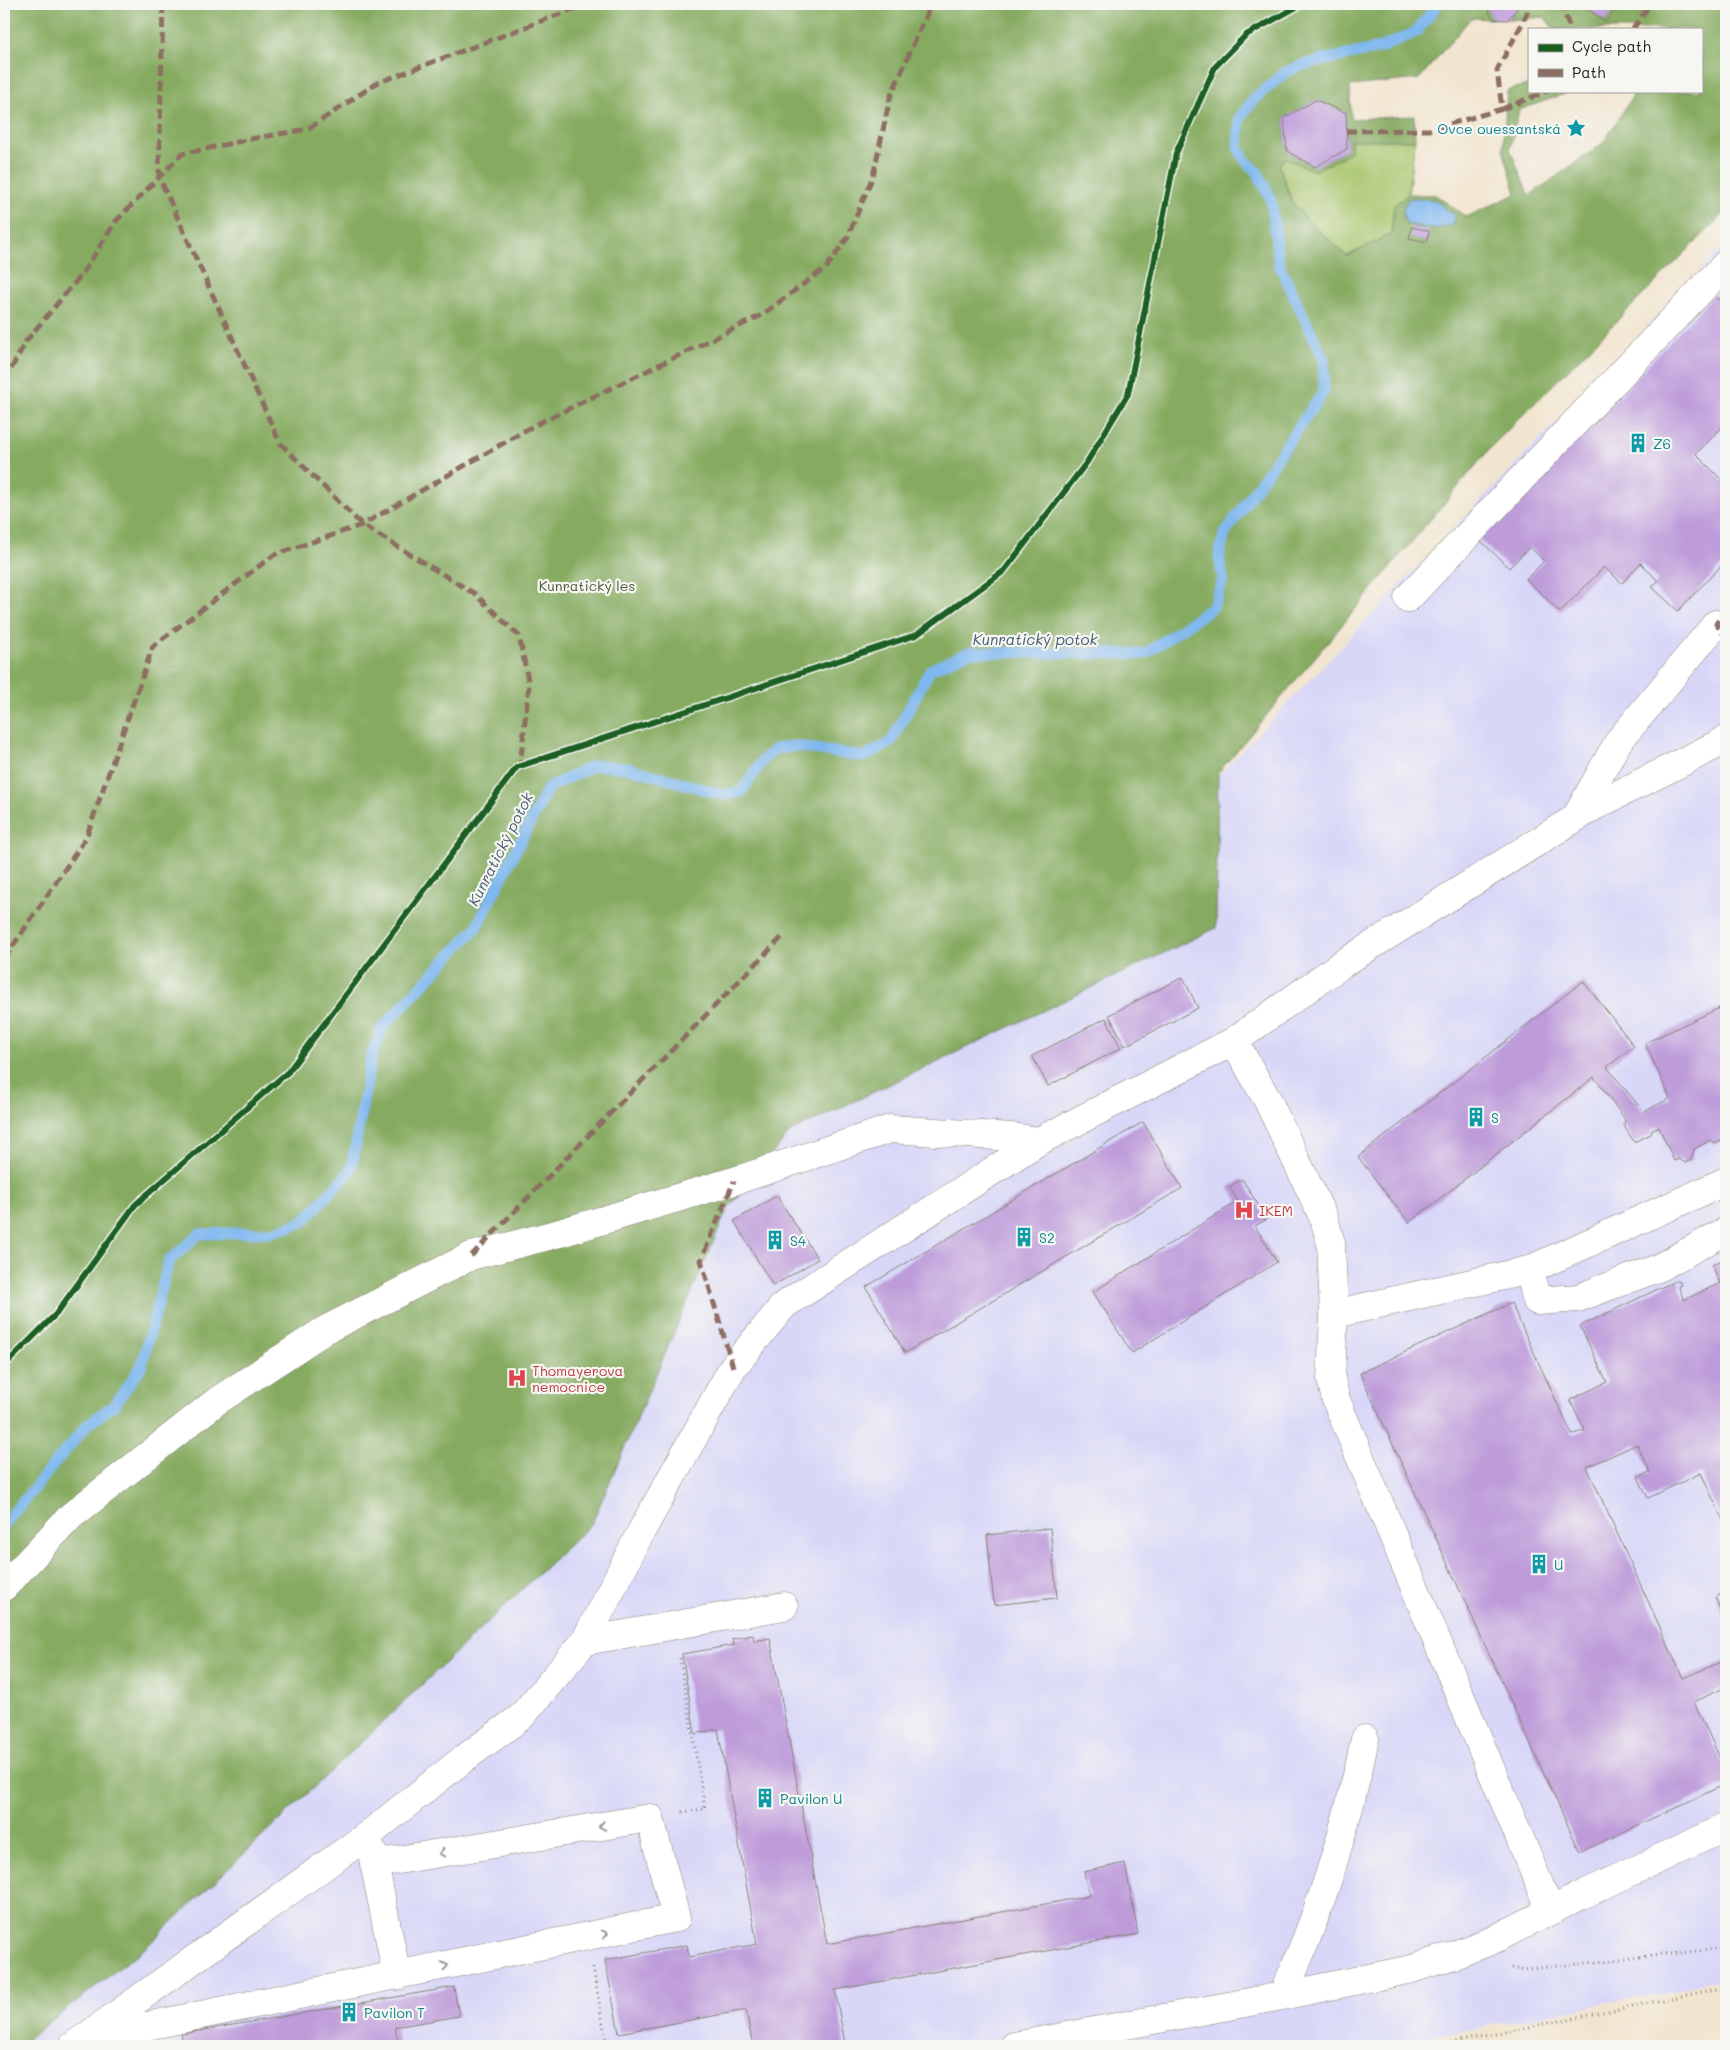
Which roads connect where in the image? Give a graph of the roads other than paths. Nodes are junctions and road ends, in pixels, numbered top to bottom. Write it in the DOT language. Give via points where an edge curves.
graph roads {
  1 [pos="1726,264"];
  2 [pos="1408,598"];
  3 [pos="1716,624"];
  4 [pos="1726,740"];
  5 [pos="1575,818"];
  6 [pos="1234,1041"];
  7 [pos="1039,1141"];
  8 [pos="1726,1181"];
  9 [pos="1726,1231"];
  10 [pos="1529,1270"];
  11 [pos="1334,1314"];
  12 [pos="4,1587"];
  13 [pos="784,1606"];
  14 [pos="585,1641"];
  15 [pos="1365,1739"];
  16 [pos="1726,1827"];
  17 [pos="369,1834"];
  18 [pos="374,1864"];
  19 [pos="1550,1910"];
  20 [pos="398,1976"];
  21 [pos="1282,1996"];
  22 [pos="78,2042"];
  23 [pos="1014,2046"];
  1 -- 2 [label="lane"];
  3 -- 5 [label="lane" via="1618,742"];
  4 -- 5 [label="lane"];
  5 -- 6 [label="lane" via="1342,964"];
  6 -- 7 [label="lane"];
  6 -- 11 [label="lane" via="1268,1100 1324,1219 1333,1260"];
  7 -- 12 [label="lane" via="890,1129 734,1181 471,1256 325,1330 217,1401 71,1516"];
  7 -- 14 [label="lane" via="784,1305 733,1366"];
  8 -- 10 [label="lane"];
  9 -- 10 [label="lane" via="1658,1268 1578,1298 1537,1301"];
  10 -- 11 [label="lane"];
  11 -- 19 [label="lane" via="1331,1379 1336,1400"];
  13 -- 14 [label="lane"];
  14 -- 17 [label="lane" via="521,1716"];
  15 -- 21 [label="lane" via="1329,1873"];
  16 -- 19 [label="lane"];
  17 -- 18 [label="lane"];
  17 -- 22 [label="lane"];
  18 -- 20 [label="lane"];
  20 -- 18 [label="lane, one-way" via="676,1918 650,1818"];
  19 -- 21 [label="lane" via="1493,1940 1412,1969"];
  20 -- 22 [label="lane"];
  21 -- 23 [label="lane"];
}
